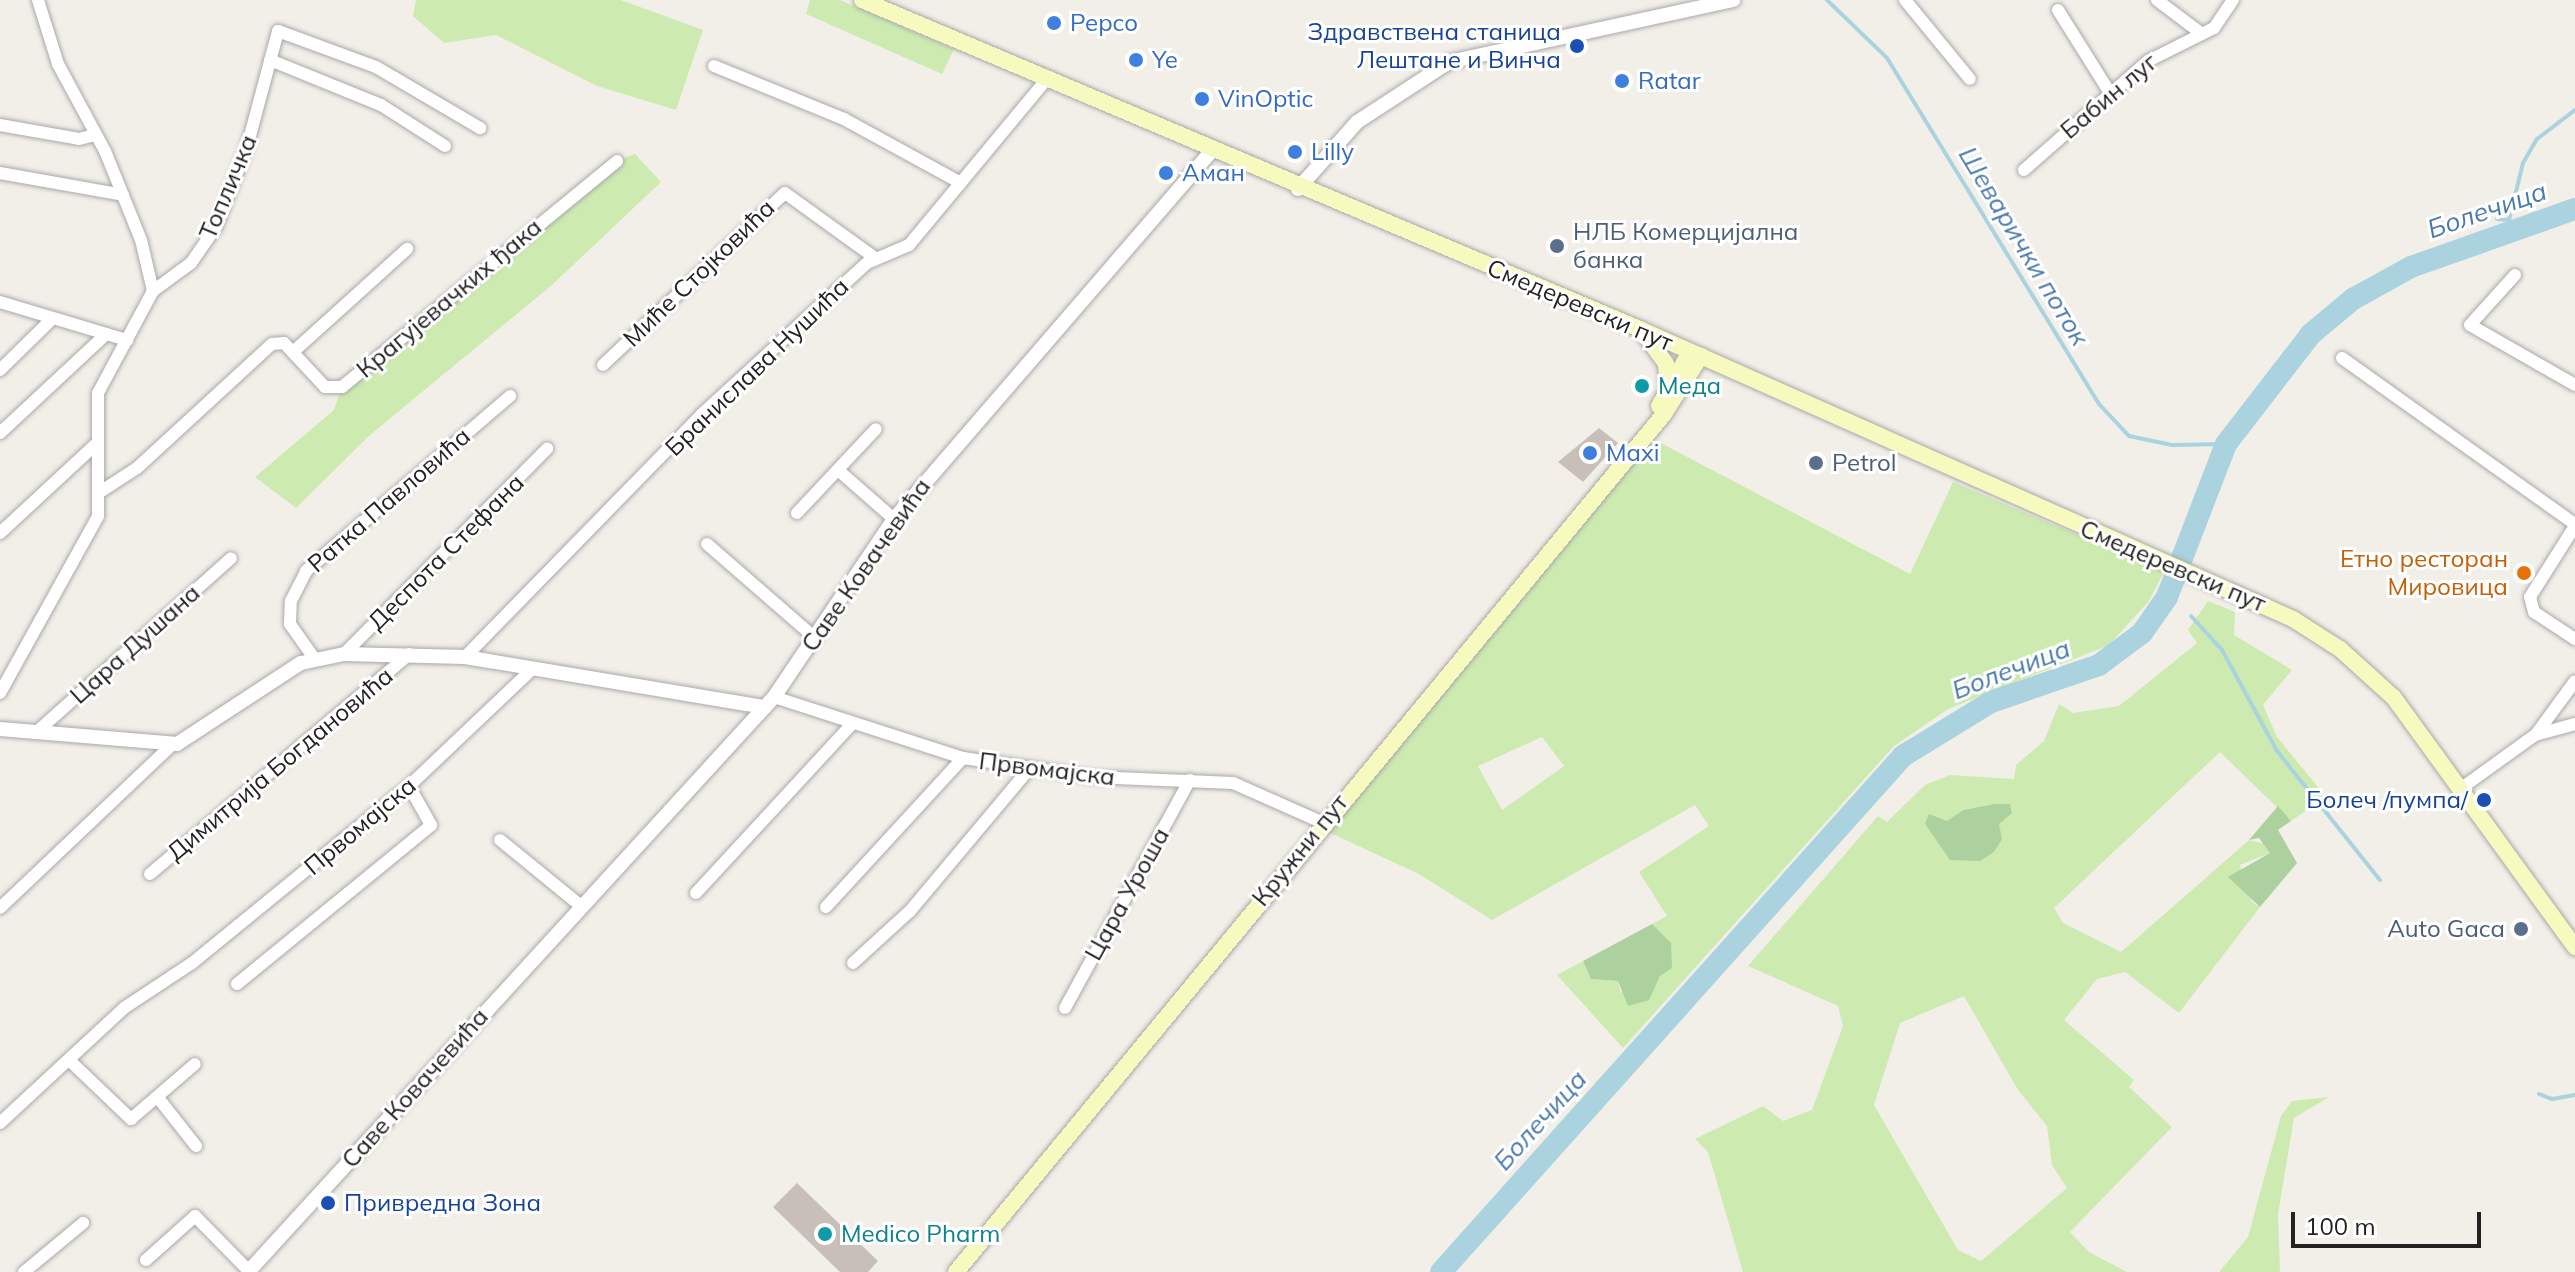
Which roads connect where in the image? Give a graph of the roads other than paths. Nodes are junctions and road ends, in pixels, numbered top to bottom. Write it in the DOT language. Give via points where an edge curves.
graph roads {
  1 [pos="38,0"];
  2 [pos="862,0"];
  3 [pos="1733,0"];
  4 [pos="1905,0"];
  5 [pos="2157,0"];
  6 [pos="2233,0"];
  7 [pos="2058,10"];
  8 [pos="2202,34"];
  9 [pos="270,60"];
  10 [pos="714,66"];
  11 [pos="1970,79"];
  12 [pos="1046,80"];
  13 [pos="2110,93"];
  14 [pos="0,125"];
  15 [pos="480,128"];
  16 [pos="95,135"];
  17 [pos="445,146"];
  18 [pos="1212,150"];
  19 [pos="617,161"];
  20 [pos="2024,170"];
  21 [pos="0,173"];
  22 [pos="961,183"];
  23 [pos="1298,189"];
  24 [pos="123,195"];
  25 [pos="407,249"];
  26 [pos="875,258"];
  27 [pos="2515,275"];
  28 [pos="153,291"];
  29 [pos="0,302"];
  30 [pos="53,318"];
  31 [pos="1642,330"];
  32 [pos="106,334"];
  33 [pos="127,340"];
  34 [pos="293,352"];
  35 [pos="1696,354"];
  36 [pos="2342,358"];
  37 [pos="603,365"];
  38 [pos="0,370"];
  39 [pos="1732,370"];
  40 [pos="2575,385"];
  41 [pos="1676,389"];
  42 [pos="510,396"];
  43 [pos="876,429"];
  44 [pos="0,433"];
  45 [pos="96,444"];
  46 [pos="547,449"];
  47 [pos="838,470"];
  48 [pos="100,492"];
  49 [pos="797,513"];
  50 [pos="894,519"];
  51 [pos="2575,525"];
  52 [pos="0,533"];
  53 [pos="707,544"];
  54 [pos="231,558"];
  55 [pos="815,638"];
  56 [pos="2575,639"];
  57 [pos="344,654"];
  58 [pos="409,654"];
  59 [pos="465,657"];
  60 [pos="314,658"];
  61 [pos="530,671"];
  62 [pos="2575,681"];
  63 [pos="0,693"];
  64 [pos="769,702"];
  65 [pos="852,724"];
  66 [pos="2575,724"];
  67 [pos="0,729"];
  68 [pos="40,729"];
  69 [pos="2535,735"];
  70 [pos="172,745"];
  71 [pos="963,758"];
  72 [pos="1029,769"];
  73 [pos="1190,780"];
  74 [pos="409,786"];
  75 [pos="2463,787"];
  76 [pos="1321,822"];
  77 [pos="500,840"];
  78 [pos="150,874"];
  79 [pos="696,893"];
  80 [pos="581,906"];
  81 [pos="826,907"];
  82 [pos="0,908"];
  83 [pos="2575,947"];
  84 [pos="853,963"];
  85 [pos="237,984"];
  86 [pos="1065,1008"];
  87 [pos="69,1060"];
  88 [pos="195,1064"];
  89 [pos="159,1099"];
  90 [pos="0,1123"];
  91 [pos="196,1146"];
  92 [pos="83,1223"];
  93 [pos="146,1260"];
  94 [pos="248,1271"];
  95 [pos="24,1272"];
  96 [pos="956,1272"];
  1 -- 16 [label="street" via="58,64"];
  2 -- 12 [label="main road, Смедеревски пут"];
  3 -- 23 [label="street" via="1449,62 1357,122"];
  4 -- 11 [label="street"];
  5 -- 8 [label="street"];
  6 -- 8 [label="street, Бабин луг" via="2226,17"];
  7 -- 13 [label="street"];
  8 -- 13 [label="street, Бабин луг" via="2160,51"];
  9 -- 15 [label="street, Топличка" via="275,34 287,29 376,67"];
  9 -- 17 [label="street" via="381,105"];
  9 -- 28 [label="street, Топличка" via="216,227 191,263"];
  10 -- 22 [label="street" via="857,125"];
  12 -- 18 [label="main road, Смедеревски пут"];
  12 -- 22 [label="street, Бранислава Нушића"];
  13 -- 20 [label="street, Бабин луг"];
  14 -- 16 [label="street" via="79,139"];
  16 -- 24 [label="street"];
  18 -- 23 [label="main road, Смедеревски пут"];
  18 -- 50 [label="street, Саве Ковачевића"];
  19 -- 34 [label="street, Крагујевачких ђака" via="342,387 325,387"];
  21 -- 24 [label="street"];
  22 -- 26 [label="street, Бранислава Нушића" via="909,245"];
  23 -- 31 [label="main road, Смедеревски пут"];
  24 -- 28 [label="street"];
  25 -- 34 [label="street"];
  26 -- 37 [label="street, Миће Стојковића" via="785,193"];
  26 -- 59 [label="street, Бранислава Нушића" via="685,431"];
  27 -- 40 [label="street" via="2470,325"];
  28 -- 33 [label="street"];
  29 -- 30 [label="street"];
  30 -- 32 [label="street"];
  30 -- 38 [label="street"];
  31 -- 35 [label="main road, Смедеревски пут"];
  31 -- 41 [label="main road"];
  32 -- 33 [label="street"];
  32 -- 44 [label="street"];
  33 -- 45 [label="street" via="98,393"];
  34 -- 48 [label="street" via="284,343 272,344 137,468"];
  35 -- 39 [label="main road, Смедеревски пут"];
  35 -- 41 [label="main road, Кружни пут"];
  36 -- 51 [label="street"];
  39 -- 41 [label="main road" via="1705,373"];
  39 -- 75 [label="main road, Смедеревски пут" via="2278,611 2340,649 2394,698"];
  41 -- 76 [label="main road, Кружни пут"];
  42 -- 60 [label="street, Ратка Павловића" via="306,571 291,601 290,624"];
  43 -- 47 [label="street"];
  45 -- 48 [label="street"];
  45 -- 52 [label="street"];
  46 -- 57 [label="street, Деспота Стефана"];
  47 -- 49 [label="street"];
  47 -- 50 [label="street"];
  48 -- 63 [label="street" via="101,507 85,544"];
  50 -- 55 [label="street, Саве Ковачевића"];
  51 -- 56 [label="street" via="2530,597 2534,612"];
  53 -- 55 [label="street"];
  54 -- 68 [label="street, Цара Душана"];
  55 -- 64 [label="street, Саве Ковачевића"];
  57 -- 58 [label="street"];
  57 -- 60 [label="street"];
  58 -- 59 [label="street"];
  58 -- 78 [label="street, Димитрија Богдановића"];
  59 -- 61 [label="street"];
  60 -- 70 [label="street"];
  61 -- 64 [label="street, Првомајска"];
  61 -- 74 [label="street, Првомајска"];
  62 -- 69 [label="street"];
  64 -- 65 [label="street, Првомајска"];
  64 -- 80 [label="street, Саве Ковачевића"];
  65 -- 71 [label="street, Првомајска"];
  65 -- 79 [label="street"];
  66 -- 69 [label="street"];
  67 -- 68 [label="street"];
  68 -- 70 [label="street"];
  69 -- 75 [label="street"];
  70 -- 82 [label="street"];
  71 -- 72 [label="street, Првомајска"];
  71 -- 81 [label="street"];
  72 -- 73 [label="street, Првомајска"];
  72 -- 84 [label="street" via="910,911"];
  73 -- 76 [label="street, Првомајска" via="1254,789"];
  73 -- 86 [label="street, Цара Уроша"];
  74 -- 85 [label="street" via="431,825"];
  74 -- 87 [label="street, Првомајска" via="192,963 124,1008"];
  75 -- 83 [label="main road, Смедеревски пут"];
  76 -- 96 [label="main road, Кружни пут"];
  77 -- 80 [label="street"];
  80 -- 94 [label="street, Саве Ковачевића"];
  87 -- 89 [label="street" via="124,1116 138,1118"];
  87 -- 90 [label="street, Првомајска"];
  88 -- 89 [label="street"];
  89 -- 91 [label="street"];
  92 -- 95 [label="street"];
  93 -- 94 [label="street, Саве Ковачевића" via="195,1216"];
}
